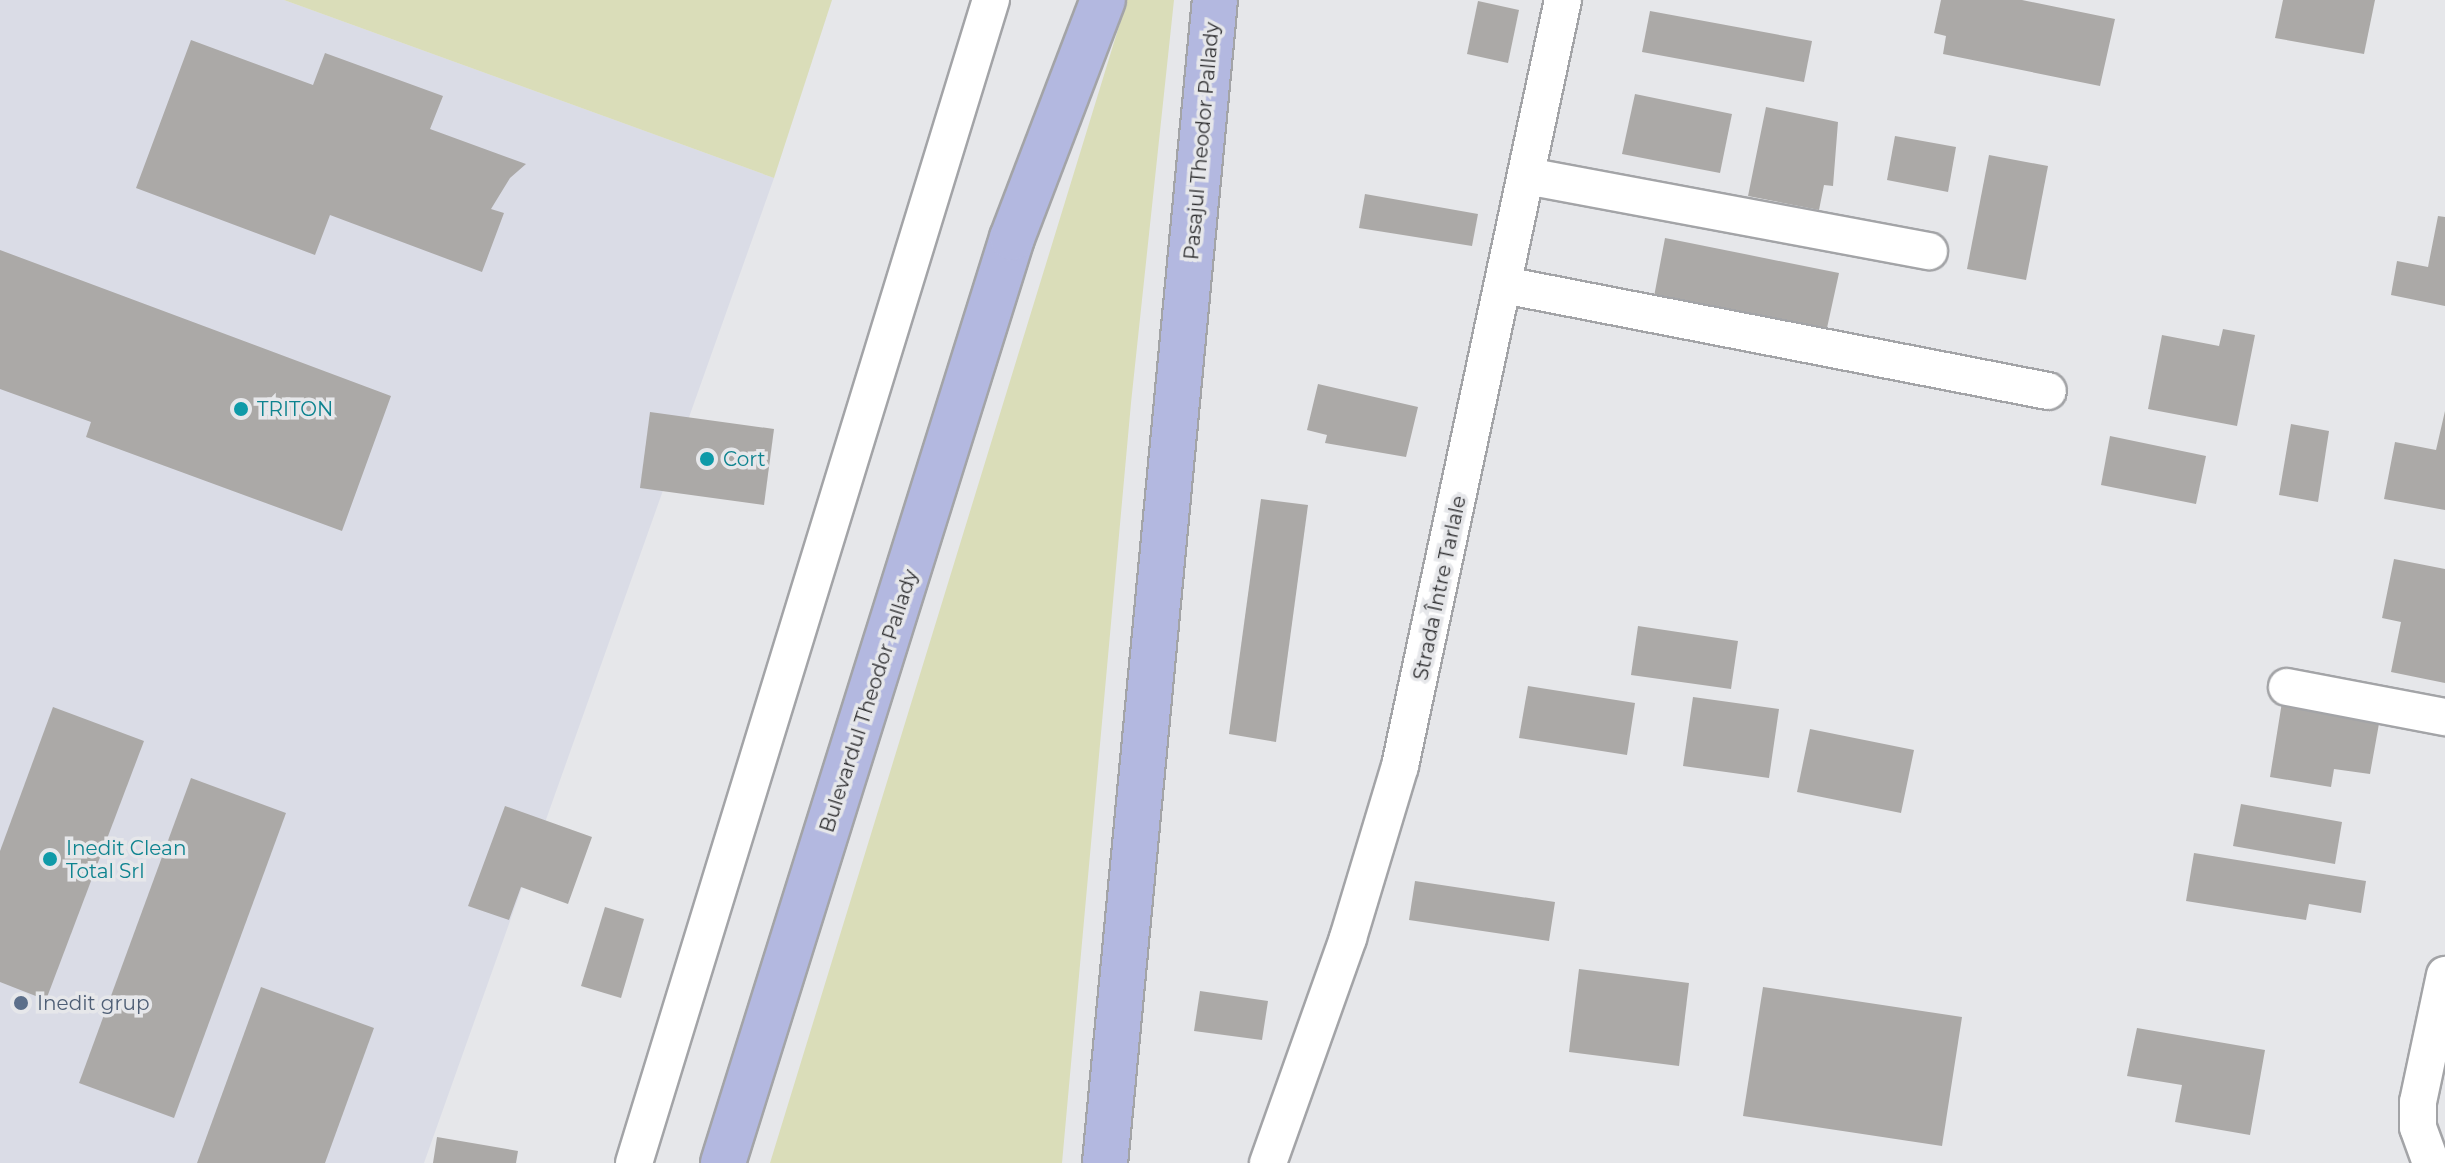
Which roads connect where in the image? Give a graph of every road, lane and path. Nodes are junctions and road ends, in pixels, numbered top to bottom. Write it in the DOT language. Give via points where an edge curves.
graph roads {
  1 [pos="991,0"];
  2 [pos="1103,0"];
  3 [pos="1215,0"];
  4 [pos="1563,0"];
  5 [pos="1527,176"];
  6 [pos="1929,251"];
  7 [pos="1504,285"];
  8 [pos="2048,391"];
  9 [pos="2287,687"];
  10 [pos="2445,717"];
  11 [pos="2445,975"];
  12 [pos="634,1163"];
  13 [pos="723,1163"];
  14 [pos="1105,1163"];
  15 [pos="1268,1163"];
  16 [pos="2431,1163"];
  1 -- 12 [label="street"];
  2 -- 13 [label="main road, Bulevardul Theodor Pallady" via="1012,238"];
  3 -- 14 [label="main road, Pasajul Theodor Pallady"];
  4 -- 5 [label="street, Strada Între Tarlale"];
  5 -- 6 [label="street"];
  5 -- 7 [label="street, Strada Între Tarlale"];
  7 -- 8 [label="street"];
  7 -- 15 [label="street, Strada Între Tarlale" via="1400,766 1348,938"];
  9 -- 10 [label="street"];
  11 -- 16 [label="street" via="2418,1102 2418,1127"];
}
